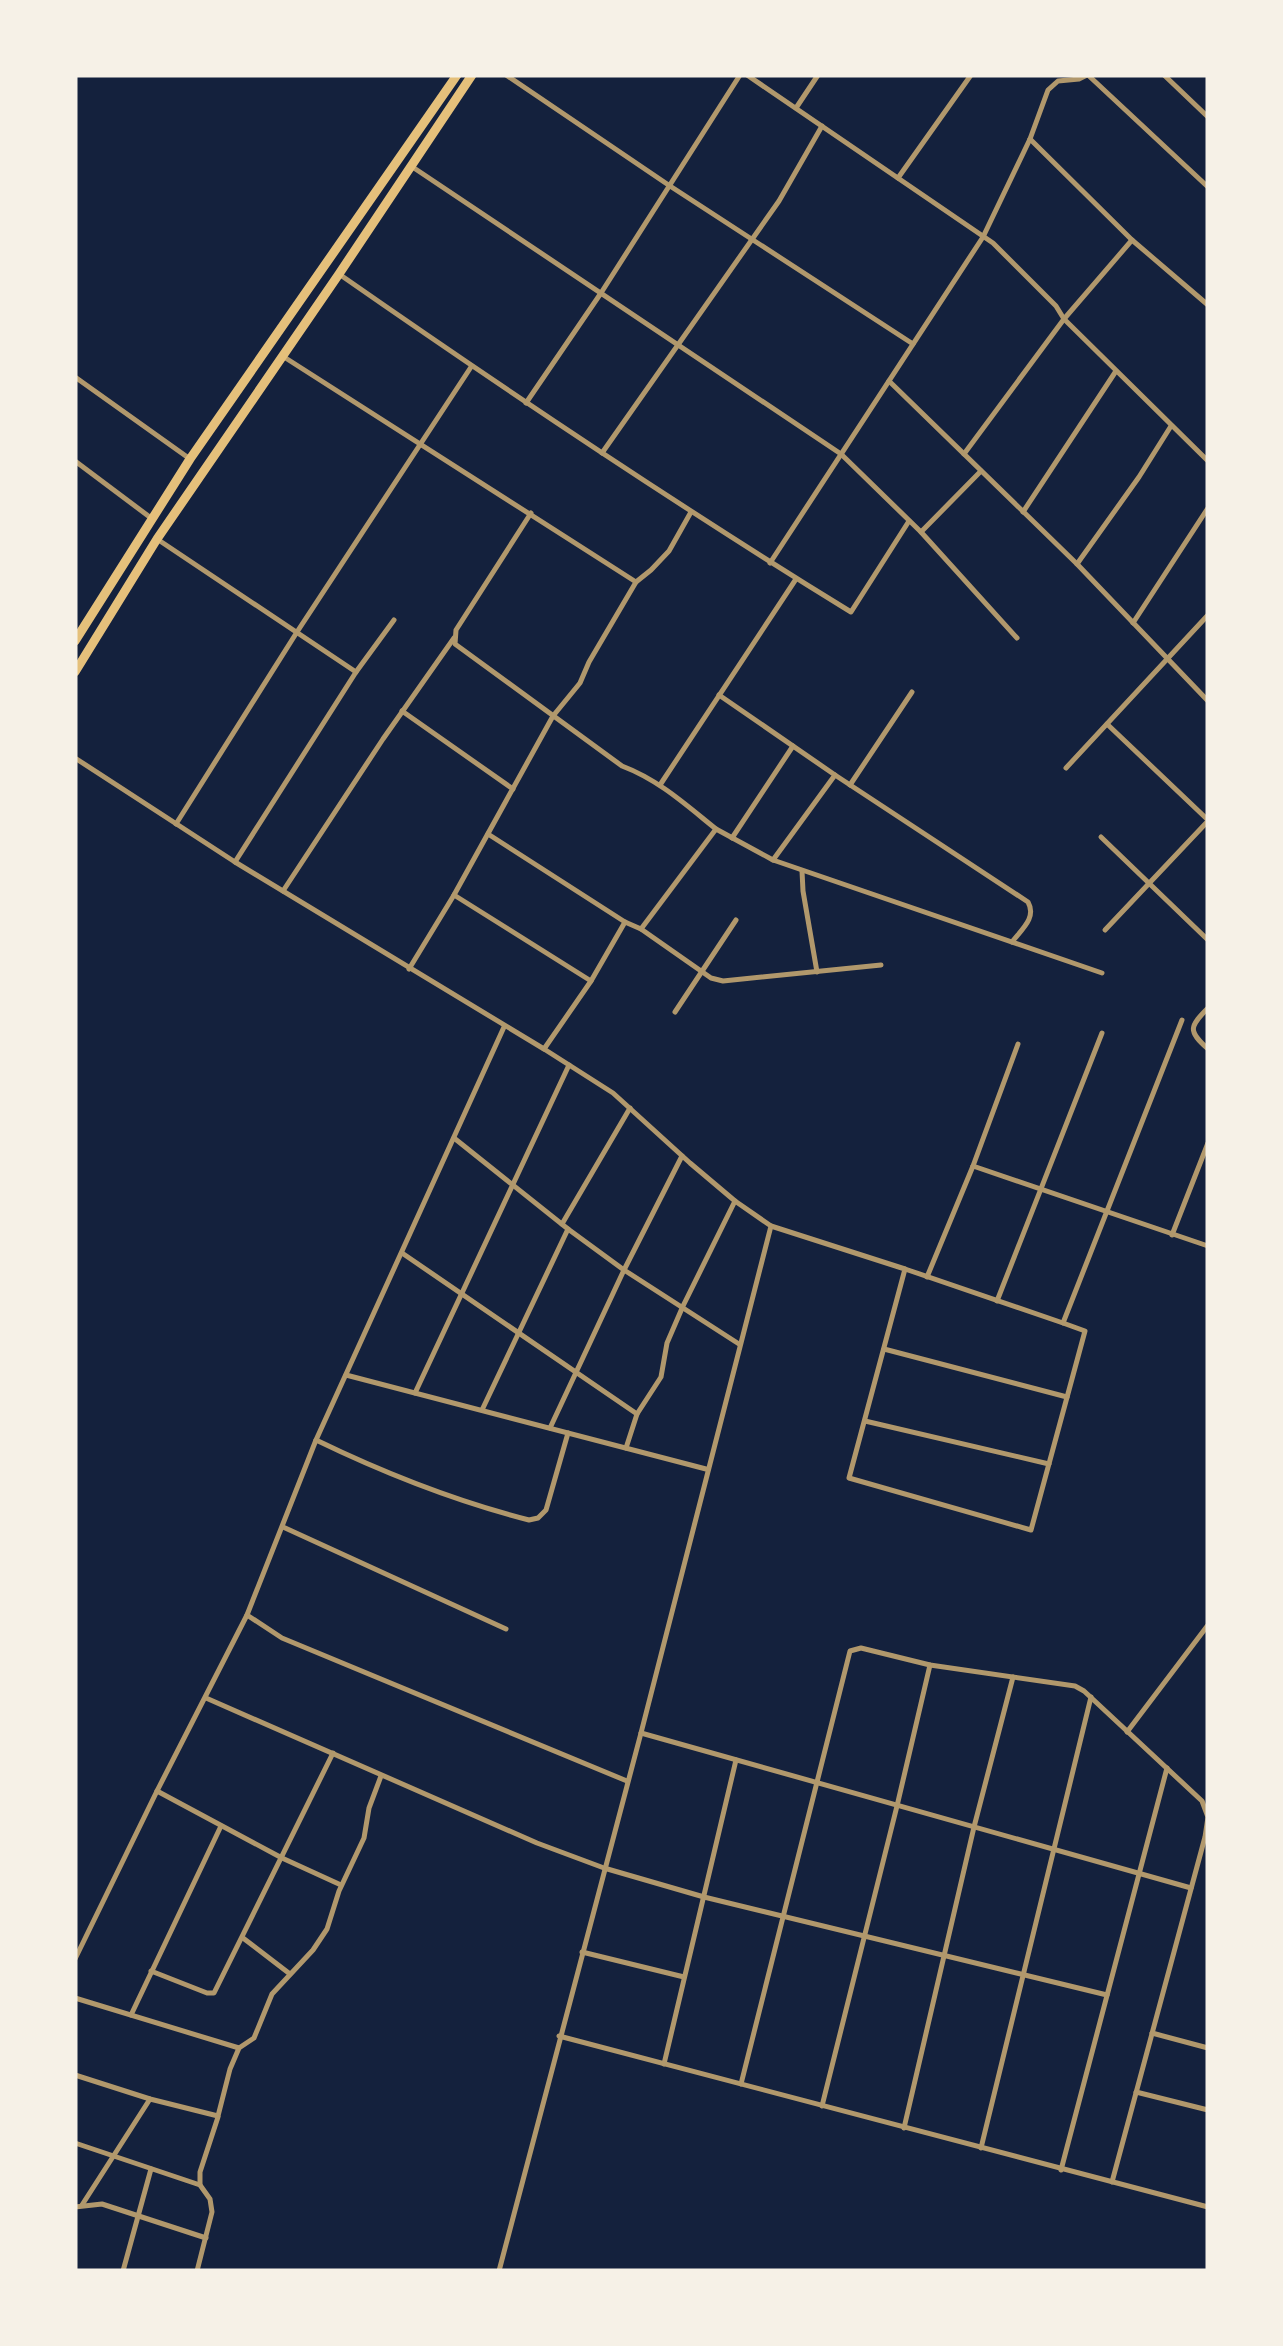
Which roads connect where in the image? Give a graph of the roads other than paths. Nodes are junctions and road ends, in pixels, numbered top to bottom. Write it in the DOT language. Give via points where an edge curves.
graph roads {
  1 [pos="506,75"];
  2 [pos="744,75"];
  3 [pos="818,75"];
  4 [pos="971,75"];
  5 [pos="1088,75"];
  6 [pos="1164,75"];
  7 [pos="466,76"];
  8 [pos="1071,77"];
  9 [pos="796,108"];
  10 [pos="1208,117"];
  11 [pos="822,126"];
  12 [pos="1030,139"];
  13 [pos="410,166"];
  14 [pos="898,178"];
  15 [pos="670,186"];
  16 [pos="1208,188"];
  17 [pos="983,237"];
  18 [pos="751,240"];
  19 [pos="1132,240"];
  20 [pos="339,274"];
  21 [pos="601,294"];
  22 [pos="1208,305"];
  23 [pos="1064,319"];
  24 [pos="678,344"];
  25 [pos="913,344"];
  26 [pos="282,356"];
  27 [pos="471,367"];
  28 [pos="1116,371"];
  29 [pos="75,377"];
  30 [pos="888,381"];
  31 [pos="526,403"];
  32 [pos="1171,425"];
  33 [pos="420,444"];
  34 [pos="602,453"];
  35 [pos="841,454"];
  36 [pos="964,454"];
  37 [pos="190,459"];
  38 [pos="75,461"];
  39 [pos="1208,461"];
  40 [pos="981,470"];
  41 [pos="1208,508"];
  42 [pos="691,512"];
  43 [pos="1023,512"];
  44 [pos="530,513"];
  45 [pos="151,518"];
  46 [pos="909,520"];
  47 [pos="921,532"];
  48 [pos="156,539"];
  49 [pos="770,562"];
  50 [pos="1076,564"];
  51 [pos="796,579"];
  52 [pos="636,582"];
  53 [pos="1208,615"];
  54 [pos="394,620"];
  55 [pos="1132,623"];
  56 [pos="297,632"];
  57 [pos="454,638"];
  58 [pos="1017,638"];
  59 [pos="75,641"];
  60 [pos="1167,660"];
  61 [pos="75,672"];
  62 [pos="356,672"];
  63 [pos="912,692"];
  64 [pos="719,695"];
  65 [pos="1208,701"];
  66 [pos="402,712"];
  67 [pos="553,716"];
  68 [pos="1107,724"];
  69 [pos="793,746"];
  70 [pos="75,758"];
  71 [pos="1066,768"];
  72 [pos="834,774"];
  73 [pos="660,785"];
  74 [pos="850,785"];
  75 [pos="513,788"];
  76 [pos="1208,821"];
  77 [pos="176,824"];
  78 [pos="716,829"];
  79 [pos="488,834"];
  80 [pos="1101,837"];
  81 [pos="732,838"];
  82 [pos="773,860"];
  83 [pos="235,862"];
  84 [pos="802,870"];
  85 [pos="1150,884"];
  86 [pos="283,891"];
  87 [pos="454,894"];
  88 [pos="736,920"];
  89 [pos="626,922"];
  90 [pos="641,930"];
  91 [pos="1105,930"];
  92 [pos="1208,940"];
  93 [pos="1012,942"];
  94 [pos="881,965"];
  95 [pos="409,970"];
  96 [pos="702,970"];
  97 [pos="817,972"];
  98 [pos="1102,973"];
  99 [pos="590,981"];
  100 [pos="1208,1008"];
  101 [pos="674,1012"];
  102 [pos="1182,1020"];
  103 [pos="504,1027"];
  104 [pos="1102,1032"];
  105 [pos="1018,1044"];
  106 [pos="544,1049"];
  107 [pos="1208,1049"];
  108 [pos="569,1064"];
  109 [pos="630,1108"];
  110 [pos="454,1138"];
  111 [pos="1208,1143"];
  112 [pos="682,1156"];
  113 [pos="972,1166"];
  114 [pos="514,1186"];
  115 [pos="1041,1190"];
  116 [pos="735,1201"];
  117 [pos="1107,1212"];
  118 [pos="565,1226"];
  119 [pos="770,1226"];
  120 [pos="1172,1235"];
  121 [pos="1208,1246"];
  122 [pos="402,1253"];
  123 [pos="905,1269"];
  124 [pos="624,1270"];
  125 [pos="927,1277"];
  126 [pos="462,1294"];
  127 [pos="997,1300"];
  128 [pos="682,1306"];
  129 [pos="1064,1323"];
  130 [pos="520,1334"];
  131 [pos="739,1344"];
  132 [pos="884,1349"];
  133 [pos="574,1372"];
  134 [pos="346,1375"];
  135 [pos="415,1393"];
  136 [pos="1067,1397"];
  137 [pos="482,1410"];
  138 [pos="637,1414"];
  139 [pos="864,1421"];
  140 [pos="550,1428"];
  141 [pos="568,1433"];
  142 [pos="316,1440"];
  143 [pos="626,1448"];
  144 [pos="1049,1464"];
  145 [pos="707,1469"];
  146 [pos="283,1527"];
  147 [pos="248,1615"];
  148 [pos="1208,1625"];
  149 [pos="506,1630"];
  150 [pos="930,1665"];
  151 [pos="1013,1677"];
  152 [pos="1091,1697"];
  153 [pos="206,1698"];
  154 [pos="1127,1732"];
  155 [pos="640,1734"];
  156 [pos="333,1753"];
  157 [pos="736,1760"];
  158 [pos="1167,1768"];
  159 [pos="381,1776"];
  160 [pos="627,1781"];
  161 [pos="816,1783"];
  162 [pos="157,1791"];
  163 [pos="898,1806"];
  164 [pos="221,1826"];
  165 [pos="974,1827"];
  166 [pos="1054,1850"];
  167 [pos="282,1858"];
  168 [pos="604,1868"];
  169 [pos="1139,1874"];
  170 [pos="341,1885"];
  171 [pos="1192,1888"];
  172 [pos="704,1897"];
  173 [pos="784,1916"];
  174 [pos="864,1935"];
  175 [pos="244,1938"];
  176 [pos="582,1952"];
  177 [pos="943,1956"];
  178 [pos="75,1958"];
  179 [pos="151,1971"];
  180 [pos="290,1974"];
  181 [pos="1023,1975"];
  182 [pos="684,1977"];
  183 [pos="1107,1996"];
  184 [pos="75,1998"];
  185 [pos="131,2014"];
  186 [pos="1152,2033"];
  187 [pos="560,2036"];
  188 [pos="239,2048"];
  189 [pos="1208,2048"];
  190 [pos="664,2064"];
  191 [pos="75,2075"];
  192 [pos="741,2084"];
  193 [pos="1136,2092"];
  194 [pos="150,2099"];
  195 [pos="822,2106"];
  196 [pos="1208,2110"];
  197 [pos="218,2116"];
  198 [pos="904,2128"];
  199 [pos="75,2143"];
  200 [pos="981,2148"];
  201 [pos="112,2156"];
  202 [pos="151,2168"];
  203 [pos="1061,2170"];
  204 [pos="1112,2182"];
  205 [pos="200,2185"];
  206 [pos="79,2206"];
  207 [pos="1208,2207"];
  208 [pos="138,2216"];
  209 [pos="207,2238"];
  210 [pos="122,2271"];
  211 [pos="197,2271"];
  212 [pos="499,2271"];
  1 -- 15 [label="street"];
  2 -- 9 [label="street"];
  2 -- 15 [label="street"];
  3 -- 9 [label="street"];
  4 -- 14 [label="street"];
  5 -- 8 [label="street"];
  5 -- 16 [label="street"];
  6 -- 10 [label="street"];
  7 -- 13 [label="main road"];
  7 -- 37 [label="main road"];
  8 -- 12 [label="street" via="1048,90"];
  9 -- 11 [label="street"];
  11 -- 14 [label="street"];
  11 -- 18 [label="street"];
  12 -- 17 [label="street"];
  12 -- 19 [label="street"];
  13 -- 20 [label="main road"];
  13 -- 21 [label="street"];
  14 -- 17 [label="street"];
  15 -- 18 [label="street"];
  15 -- 21 [label="street"];
  17 -- 23 [label="street"];
  17 -- 25 [label="street"];
  18 -- 24 [label="street"];
  18 -- 25 [label="street"];
  19 -- 22 [label="street"];
  19 -- 23 [label="street"];
  20 -- 26 [label="main road"];
  20 -- 27 [label="street"];
  21 -- 24 [label="street"];
  21 -- 31 [label="street"];
  23 -- 28 [label="street"];
  23 -- 36 [label="street"];
  24 -- 34 [label="street"];
  24 -- 35 [label="street"];
  25 -- 30 [label="street"];
  26 -- 33 [label="street"];
  26 -- 48 [label="main road"];
  27 -- 31 [label="street"];
  27 -- 33 [label="street"];
  28 -- 32 [label="street"];
  28 -- 43 [label="street"];
  29 -- 37 [label="street"];
  30 -- 35 [label="street"];
  30 -- 36 [label="street"];
  31 -- 34 [label="street"];
  32 -- 39 [label="street"];
  32 -- 50 [label="street"];
  33 -- 44 [label="street"];
  33 -- 56 [label="street"];
  34 -- 42 [label="street"];
  35 -- 46 [label="street"];
  35 -- 49 [label="street"];
  36 -- 40 [label="street"];
  37 -- 45 [label="main road"];
  38 -- 45 [label="street"];
  40 -- 43 [label="street"];
  40 -- 47 [label="street"];
  41 -- 55 [label="street"];
  42 -- 49 [label="street"];
  42 -- 52 [label="street" via="669,551"];
  43 -- 50 [label="street"];
  44 -- 52 [label="street"];
  44 -- 57 [label="street"];
  45 -- 59 [label="main road"];
  46 -- 47 [label="street"];
  46 -- 51 [label="street" via="851,612"];
  47 -- 58 [label="street"];
  48 -- 56 [label="street"];
  48 -- 61 [label="main road"];
  49 -- 51 [label="street"];
  50 -- 55 [label="street"];
  51 -- 64 [label="street"];
  52 -- 67 [label="street" via="580,684"];
  53 -- 60 [label="street"];
  54 -- 62 [label="street"];
  55 -- 60 [label="street"];
  56 -- 62 [label="street"];
  56 -- 77 [label="street"];
  57 -- 66 [label="street"];
  57 -- 67 [label="street" via="462,651"];
  60 -- 65 [label="street"];
  60 -- 68 [label="street"];
  62 -- 83 [label="street"];
  63 -- 74 [label="street"];
  64 -- 69 [label="street"];
  64 -- 73 [label="street"];
  66 -- 75 [label="street"];
  66 -- 86 [label="street"];
  67 -- 73 [label="street"];
  67 -- 75 [label="street"];
  68 -- 71 [label="street"];
  68 -- 76 [label="street"];
  69 -- 72 [label="street"];
  69 -- 81 [label="street"];
  70 -- 77 [label="street"];
  72 -- 74 [label="street"];
  72 -- 82 [label="street"];
  73 -- 78 [label="street"];
  74 -- 93 [label="street" via="1028,902 1032,916"];
  75 -- 79 [label="street"];
  76 -- 85 [label="street"];
  77 -- 83 [label="street"];
  78 -- 81 [label="street"];
  78 -- 90 [label="street"];
  79 -- 87 [label="street"];
  79 -- 89 [label="street"];
  80 -- 85 [label="street"];
  81 -- 82 [label="street"];
  82 -- 84 [label="street"];
  83 -- 86 [label="street"];
  84 -- 93 [label="street"];
  84 -- 97 [label="street"];
  85 -- 91 [label="street"];
  85 -- 92 [label="street"];
  86 -- 95 [label="street"];
  87 -- 95 [label="street"];
  87 -- 99 [label="street"];
  88 -- 96 [label="street"];
  89 -- 90 [label="street"];
  89 -- 99 [label="street"];
  90 -- 96 [label="street"];
  93 -- 98 [label="street"];
  94 -- 97 [label="street"];
  95 -- 103 [label="street"];
  96 -- 97 [label="street" via="722,981"];
  96 -- 101 [label="street"];
  99 -- 106 [label="street"];
  100 -- 107 [label="street" via="1192,1029"];
  102 -- 117 [label="street"];
  103 -- 106 [label="street"];
  103 -- 110 [label="street"];
  104 -- 115 [label="street"];
  105 -- 113 [label="street"];
  106 -- 108 [label="street"];
  108 -- 109 [label="street"];
  108 -- 114 [label="street"];
  109 -- 112 [label="street"];
  109 -- 118 [label="street"];
  110 -- 114 [label="street"];
  110 -- 122 [label="street"];
  111 -- 120 [label="street"];
  112 -- 116 [label="street"];
  112 -- 124 [label="street"];
  113 -- 115 [label="street"];
  113 -- 125 [label="street"];
  114 -- 118 [label="street"];
  114 -- 126 [label="street"];
  115 -- 117 [label="street"];
  115 -- 127 [label="street"];
  116 -- 119 [label="street"];
  116 -- 128 [label="street"];
  117 -- 120 [label="street"];
  117 -- 129 [label="street"];
  118 -- 124 [label="street"];
  118 -- 130 [label="street"];
  119 -- 123 [label="street"];
  119 -- 131 [label="street"];
  120 -- 121 [label="street"];
  122 -- 126 [label="street"];
  122 -- 134 [label="street"];
  123 -- 125 [label="street"];
  123 -- 132 [label="street"];
  124 -- 128 [label="street"];
  124 -- 133 [label="street"];
  125 -- 127 [label="street"];
  126 -- 130 [label="street"];
  126 -- 135 [label="street"];
  127 -- 129 [label="street"];
  128 -- 131 [label="street"];
  128 -- 138 [label="street" via="658,1384"];
  129 -- 136 [label="street" via="1085,1331"];
  130 -- 133 [label="street"];
  130 -- 137 [label="street"];
  131 -- 145 [label="street"];
  132 -- 136 [label="street"];
  132 -- 139 [label="street"];
  133 -- 138 [label="street"];
  133 -- 140 [label="street"];
  134 -- 135 [label="street"];
  134 -- 142 [label="street"];
  135 -- 137 [label="street"];
  136 -- 144 [label="street"];
  137 -- 140 [label="street"];
  138 -- 143 [label="street"];
  139 -- 144 [label="street"];
  139 -- 144 [label="street" via="850,1478 1032,1530"];
  140 -- 141 [label="street"];
  141 -- 142 [label="street" via="546,1510 529,1520 400,1478"];
  141 -- 143 [label="street"];
  142 -- 146 [label="street"];
  143 -- 145 [label="street"];
  145 -- 155 [label="street"];
  146 -- 147 [label="street"];
  146 -- 149 [label="street"];
  147 -- 153 [label="street"];
  147 -- 160 [label="street" via="282,1638"];
  148 -- 154 [label="street"];
  150 -- 151 [label="street"];
  150 -- 161 [label="street" via="850,1651"];
  150 -- 163 [label="street"];
  151 -- 152 [label="street" via="1076,1686"];
  151 -- 165 [label="street"];
  152 -- 154 [label="street"];
  152 -- 166 [label="street"];
  153 -- 156 [label="street"];
  153 -- 162 [label="street"];
  154 -- 158 [label="street"];
  155 -- 157 [label="street"];
  155 -- 160 [label="street"];
  156 -- 159 [label="street"];
  156 -- 167 [label="street"];
  157 -- 161 [label="street"];
  157 -- 172 [label="street"];
  158 -- 169 [label="street"];
  158 -- 171 [label="street" via="1202,1801 1208,1817"];
  159 -- 168 [label="street"];
  159 -- 170 [label="street" via="364,1838"];
  160 -- 168 [label="street"];
  161 -- 163 [label="street"];
  161 -- 173 [label="street"];
  162 -- 164 [label="street"];
  162 -- 178 [label="street"];
  163 -- 165 [label="street"];
  163 -- 174 [label="street"];
  164 -- 167 [label="street"];
  164 -- 179 [label="street"];
  165 -- 166 [label="street"];
  165 -- 177 [label="street"];
  166 -- 169 [label="street"];
  166 -- 181 [label="street"];
  167 -- 170 [label="street"];
  167 -- 175 [label="street"];
  168 -- 172 [label="street"];
  168 -- 176 [label="street"];
  169 -- 171 [label="street"];
  169 -- 183 [label="street"];
  170 -- 180 [label="street" via="323,1935"];
  171 -- 186 [label="street"];
  172 -- 173 [label="street"];
  172 -- 182 [label="street"];
  173 -- 174 [label="street"];
  173 -- 192 [label="street"];
  174 -- 177 [label="street"];
  174 -- 195 [label="street"];
  175 -- 179 [label="street" via="213,1994"];
  175 -- 180 [label="street"];
  176 -- 182 [label="street"];
  176 -- 187 [label="street"];
  177 -- 181 [label="street"];
  177 -- 198 [label="street"];
  179 -- 185 [label="street"];
  180 -- 188 [label="street" via="269,1998 254,2038"];
  181 -- 183 [label="street"];
  181 -- 200 [label="street"];
  182 -- 190 [label="street"];
  183 -- 203 [label="street"];
  184 -- 185 [label="street"];
  185 -- 188 [label="street"];
  186 -- 189 [label="street"];
  186 -- 193 [label="street"];
  187 -- 190 [label="street"];
  187 -- 212 [label="street"];
  188 -- 197 [label="street"];
  190 -- 192 [label="street"];
  191 -- 194 [label="street"];
  192 -- 195 [label="street"];
  193 -- 196 [label="street"];
  193 -- 204 [label="street"];
  194 -- 197 [label="street"];
  194 -- 201 [label="street"];
  195 -- 198 [label="street"];
  197 -- 205 [label="street"];
  198 -- 200 [label="street"];
  199 -- 201 [label="street"];
  200 -- 203 [label="street"];
  201 -- 202 [label="street"];
  201 -- 206 [label="street"];
  202 -- 205 [label="street"];
  202 -- 208 [label="street"];
  203 -- 204 [label="street"];
  204 -- 207 [label="street"];
  205 -- 209 [label="street" via="212,2207"];
  206 -- 208 [label="street" via="102,2204"];
  208 -- 209 [label="street"];
  208 -- 210 [label="street"];
  209 -- 211 [label="street"];
}
